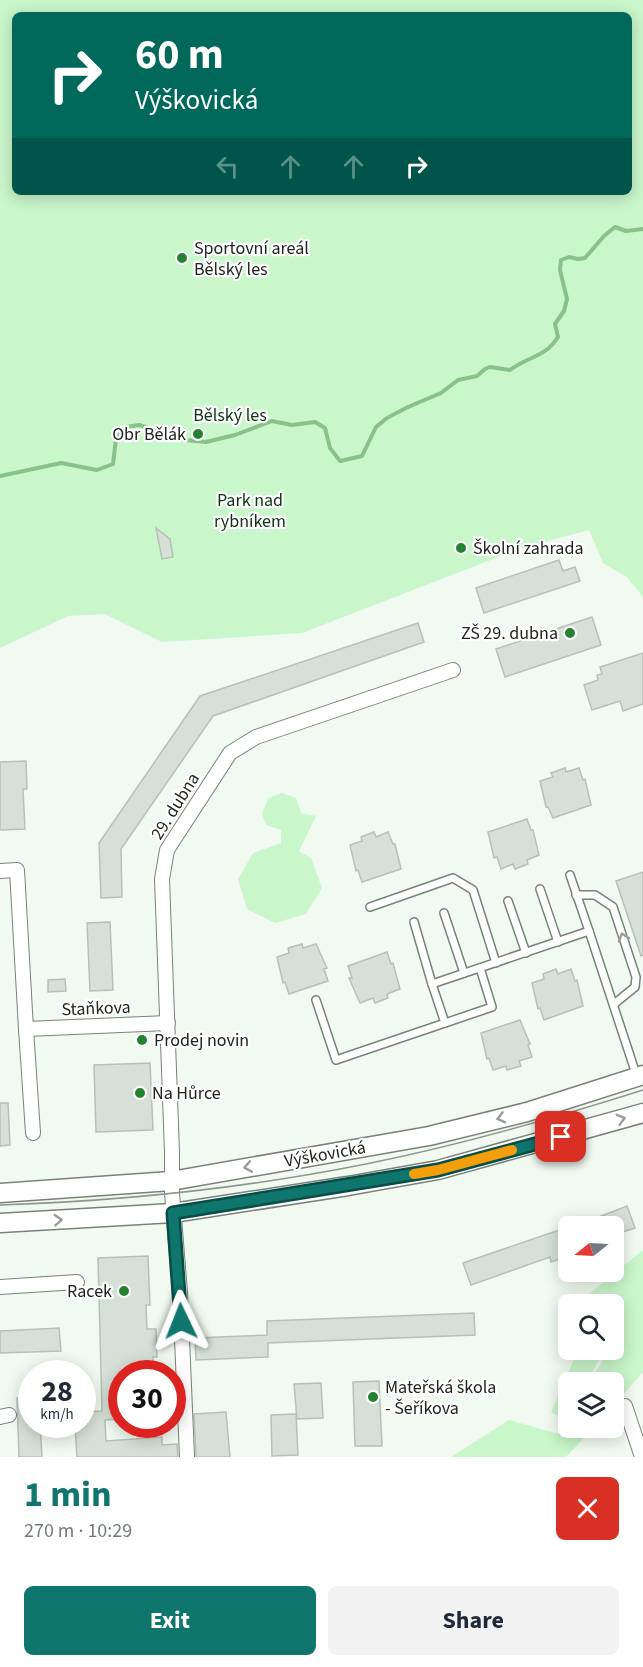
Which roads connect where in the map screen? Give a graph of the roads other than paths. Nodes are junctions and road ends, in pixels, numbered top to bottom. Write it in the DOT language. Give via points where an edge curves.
graph roads {
  1 [pos="453,670"];
  2 [pos="0,871"];
  3 [pos="570,875"];
  4 [pos="540,889"];
  5 [pos="576,895"];
  6 [pos="508,901"];
  7 [pos="370,907"];
  8 [pos="444,913"];
  9 [pos="414,922"];
  10 [pos="589,932"];
  11 [pos="558,942"];
  12 [pos="525,952"];
  13 [pos="496,963"];
  14 [pos="480,968"];
  15 [pos="464,973"];
  16 [pos="432,984"];
  17 [pos="316,1000"];
  18 [pos="614,1004"];
  19 [pos="168,1023"];
  20 [pos="445,1023"];
  21 [pos="26,1029"];
  22 [pos="640,1076"];
  23 [pos="643,1113"];
  24 [pos="33,1133"];
  25 [pos="172,1187"];
  26 [pos="0,1193"];
  27 [pos="173,1213"];
  28 [pos="0,1222"];
  29 [pos="77,1282"];
  30 [pos="0,1287"];
  31 [pos="625,1406"];
  32 [pos="187,1457"];
  33 [pos="642,1457"];
  1 -- 19 [label="street, 29. dubna" via="256,737 230,753 167,850 162,879"];
  2 -- 21 [label="street" via="17,870"];
  3 -- 5 [label="lane"];
  4 -- 11 [label="lane"];
  5 -- 10 [label="lane"];
  18 -- 5 [label="lane, one-way" via="635,987 636,977 613,907 595,896"];
  6 -- 12 [label="lane"];
  7 -- 13 [label="lane" via="453,878 473,890"];
  8 -- 15 [label="lane"];
  9 -- 16 [label="lane"];
  10 -- 11 [label="lane"];
  10 -- 18 [label="lane"];
  11 -- 12 [label="lane"];
  12 -- 13 [label="lane"];
  13 -- 14 [label="lane"];
  14 -- 15 [label="lane"];
  14 -- 20 [label="lane" via="492,1007"];
  15 -- 16 [label="lane"];
  16 -- 20 [label="lane"];
  17 -- 20 [label="lane" via="336,1060"];
  18 -- 22 [label="lane"];
  19 -- 21 [label="street, Staňkova"];
  19 -- 25 [label="street, 29. dubna"];
  21 -- 24 [label="street"];
  22 -- 25 [label="street, Výškovická, one-way" via="527,1112 429,1136"];
  27 -- 23 [label="street, Výškovická, one-way" via="438,1170"];
  25 -- 26 [label="street, Výškovická"];
  25 -- 27 [label="street, 29. dubna"];
  28 -- 27 [label="street, Výškovická, one-way"];
  27 -- 32 [label="street, 29. dubna"];
  29 -- 30 [label="street"];
  31 -- 33 [label="street"];
}
